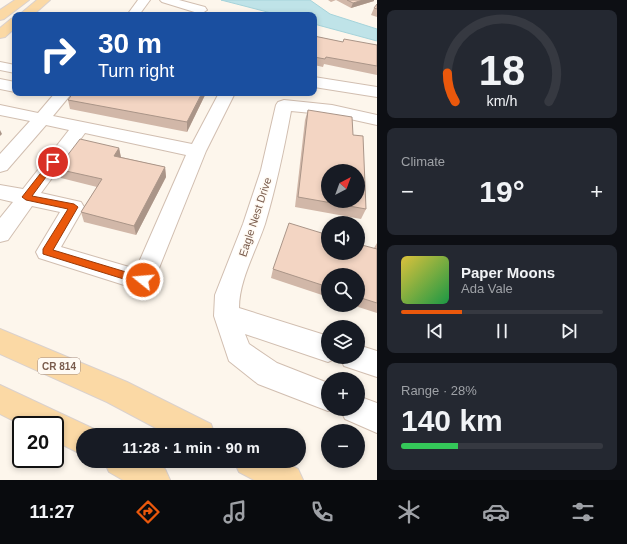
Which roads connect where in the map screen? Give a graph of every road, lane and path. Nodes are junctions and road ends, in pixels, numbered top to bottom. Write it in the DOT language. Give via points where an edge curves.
graph roads {
  1 [pos="23,0"];
  2 [pos="44,0"];
  3 [pos="144,0"];
  4 [pos="166,0"];
  5 [pos="201,10"];
  6 [pos="29,12"];
  7 [pos="135,12"];
  8 [pos="0,16"];
  9 [pos="12,24"];
  10 [pos="0,34"];
  11 [pos="0,66"];
  12 [pos="12,68"];
  13 [pos="317,82"];
  14 [pos="0,84"];
  15 [pos="12,86"];
  16 [pos="377,92"];
  17 [pos="58,96"];
  18 [pos="225,96"];
  19 [pos="284,99"];
  20 [pos="0,110"];
  21 [pos="377,120"];
  22 [pos="0,125"];
  23 [pos="36,125"];
  24 [pos="80,126"];
  25 [pos="197,151"];
  26 [pos="0,166"];
  27 [pos="0,192"];
  28 [pos="26,197"];
  29 [pos="0,234"];
  30 [pos="227,316"];
  31 [pos="0,341"];
  32 [pos="321,347"];
  33 [pos="365,360"];
  34 [pos="377,364"];
  35 [pos="321,395"];
  36 [pos="0,400"];
  37 [pos="365,413"];
  38 [pos="35,416"];
  39 [pos="377,418"];
  40 [pos="187,428"];
  41 [pos="64,430"];
  42 [pos="76,436"];
  43 [pos="133,468"];
  44 [pos="263,468"];
  45 [pos="154,480"];
  46 [pos="286,480"];
  1 -- 8 [label="main road"];
  2 -- 6 [label="main road"];
  3 -- 7 [label="street"];
  4 -- 5 [label="street"];
  9 -- 10 [label="main road"];
  11 -- 12 [label="street"];
  13 -- 16 [label="street"];
  14 -- 15 [label="street"];
  17 -- 23 [label="street"];
  18 -- 25 [label="street"];
  19 -- 21 [label="street, Eagle Nest Drive"];
  19 -- 30 [label="street, Eagle Nest Drive" via="270,170 254,224 227,295"];
  20 -- 23 [label="street"];
  22 -- 23 [label="street"];
  23 -- 24 [label="street"];
  23 -- 26 [label="street"];
  24 -- 25 [label="street"];
  24 -- 28 [label="street"];
  25 -- 28 [label="street" via="143,280 47,252 74,207"];
  27 -- 28 [label="street"];
  28 -- 29 [label="street"];
  30 -- 32 [label="street"];
  30 -- 35 [label="street, Eagle Nest Drive" via="238,352 268,374"];
  31 -- 40 [label="main road, CR 814" via="118,392"];
  33 -- 34 [label="street"];
  36 -- 38 [label="main road"];
  37 -- 39 [label="street"];
  41 -- 42 [label="main road"];
  43 -- 45 [label="main road"];
  44 -- 46 [label="main road"];
}
